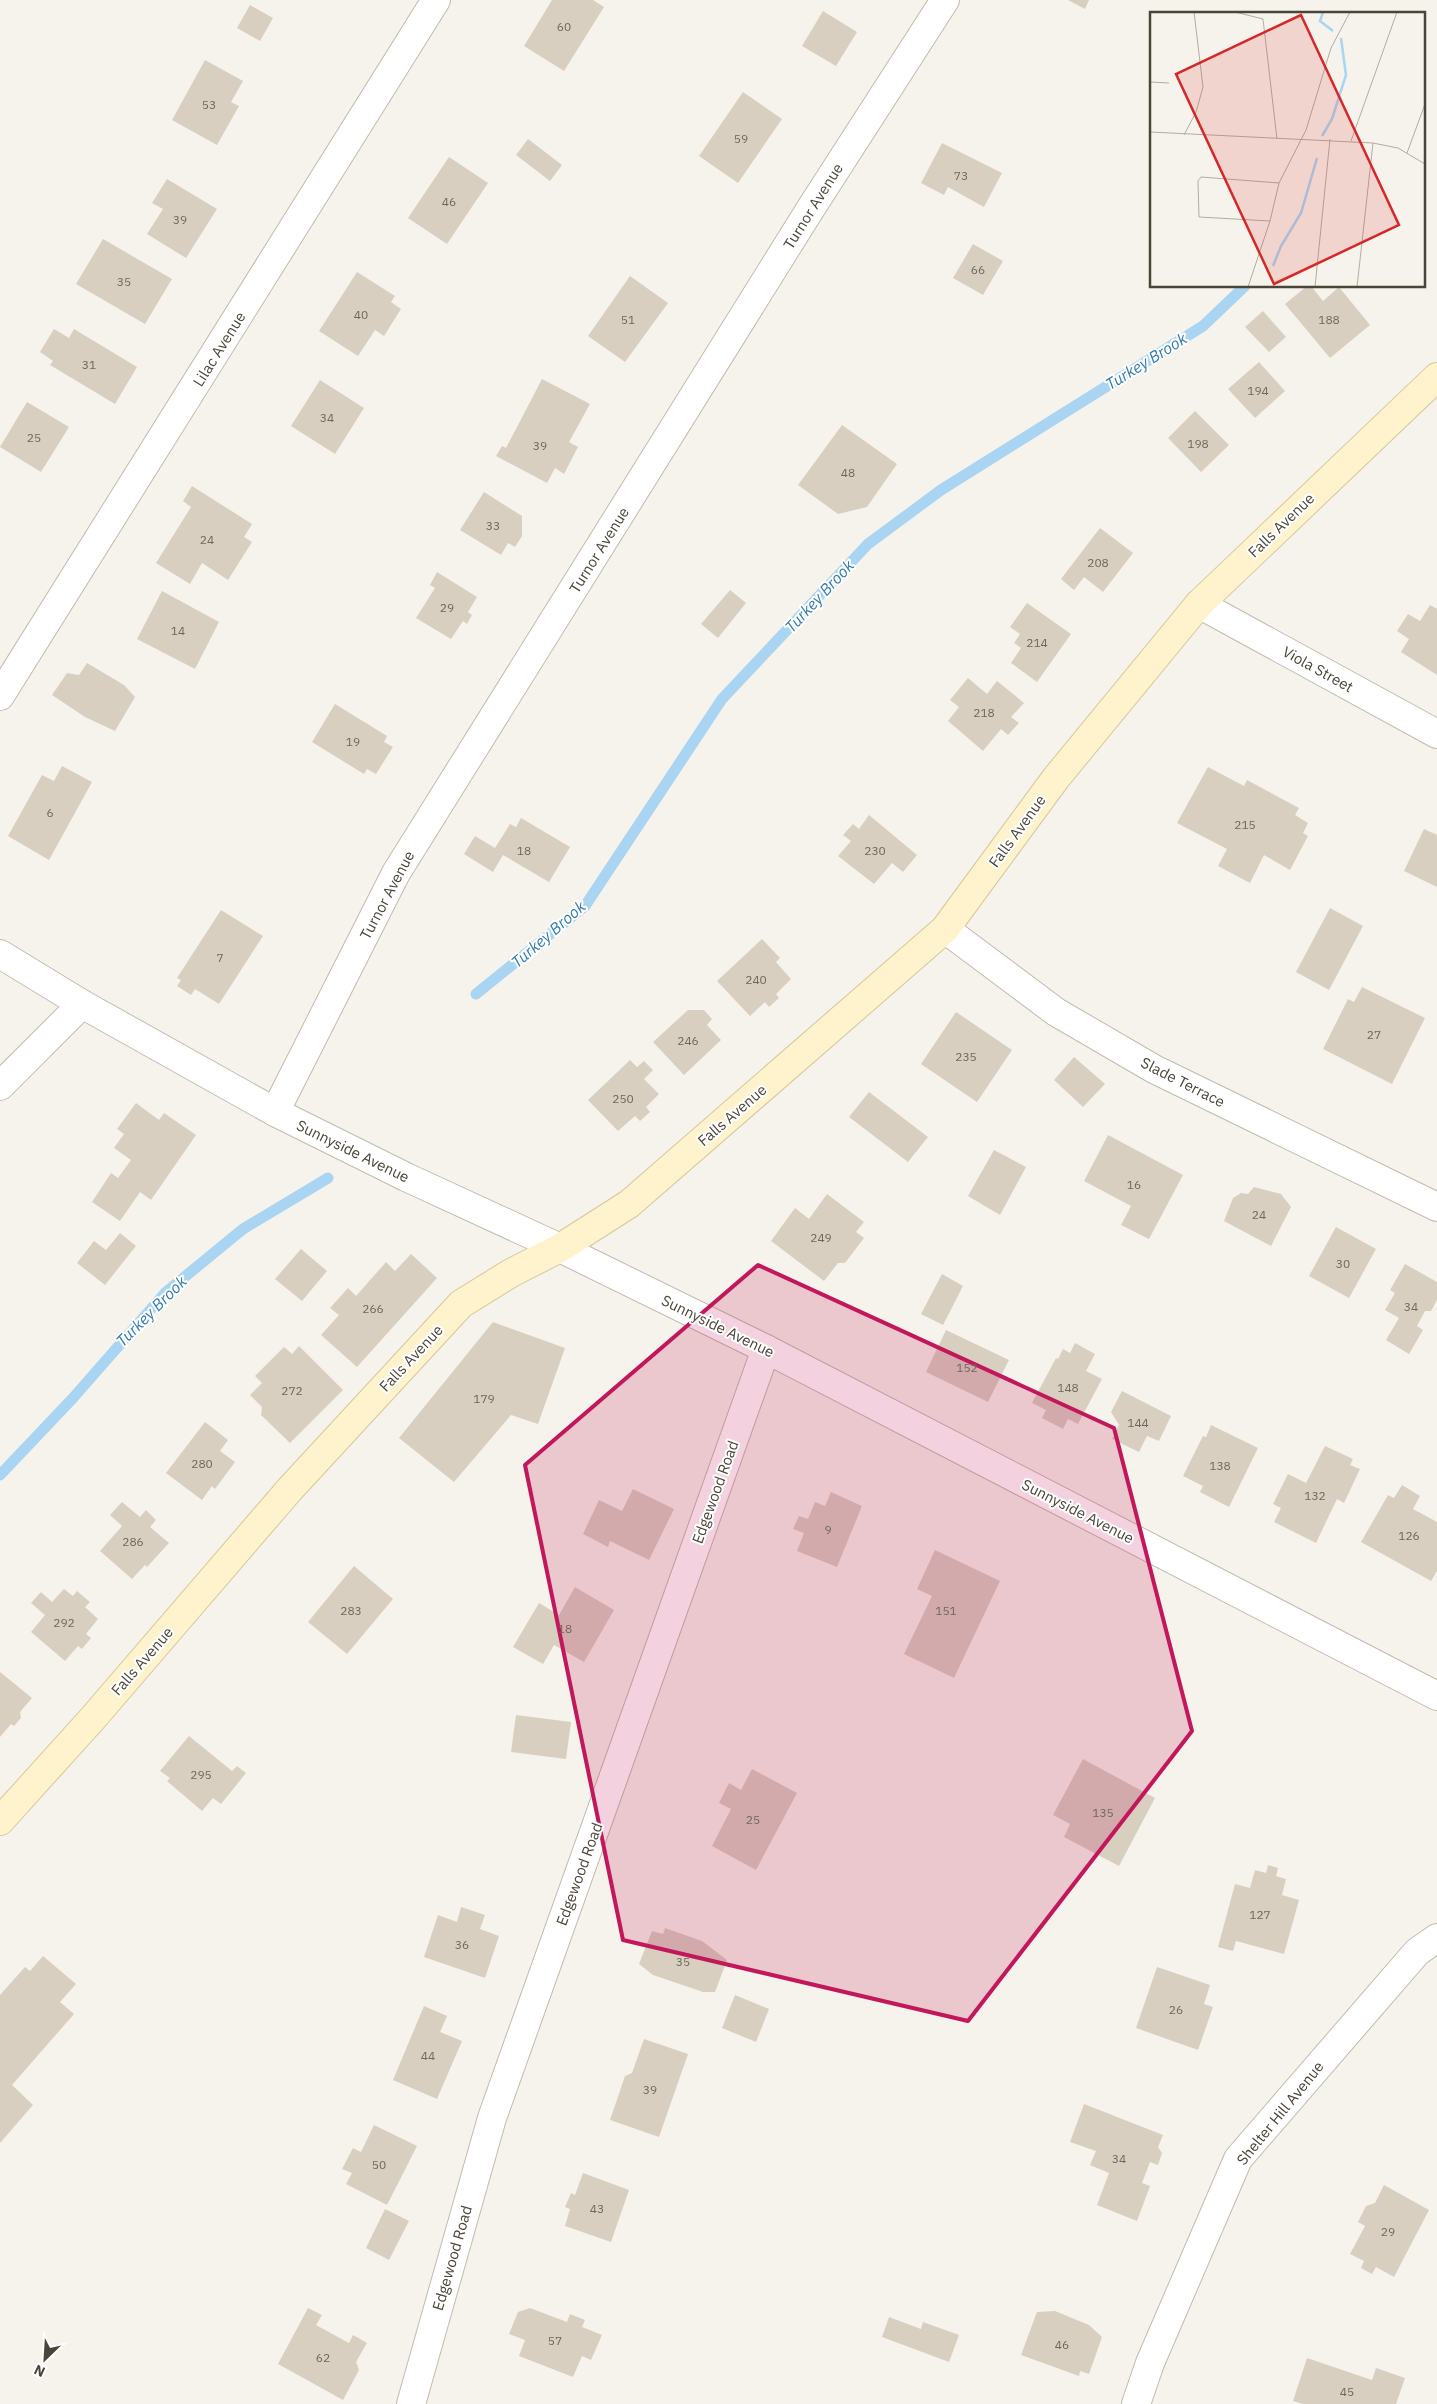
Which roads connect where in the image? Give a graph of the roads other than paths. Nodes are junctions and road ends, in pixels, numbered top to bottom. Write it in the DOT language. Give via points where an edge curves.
graph roads {
  1 [pos="436,0"];
  2 [pos="945,0"];
  3 [pos="1437,377"];
  4 [pos="1199,604"];
  5 [pos="0,696"];
  6 [pos="1437,734"];
  7 [pos="945,929"];
  8 [pos="0,954"];
  9 [pos="82,1004"];
  10 [pos="0,1086"];
  11 [pos="276,1112"];
  12 [pos="1437,1207"];
  13 [pos="560,1248"];
  14 [pos="766,1349"];
  15 [pos="1437,1696"];
  16 [pos="0,1821"];
  17 [pos="1437,1938"];
  18 [pos="411,2404"];
  19 [pos="1136,2404"];
  1 -- 5 [label="street, Lilac Avenue"];
  2 -- 11 [label="street, Turnor Avenue" via="811,208 396,874"];
  3 -- 4 [label="main road, Falls Avenue"];
  4 -- 6 [label="street, Viola Street"];
  4 -- 7 [label="main road, Falls Avenue" via="1056,778"];
  7 -- 12 [label="street, Slade Terrace" via="1056,1012 1154,1069"];
  7 -- 13 [label="main road, Falls Avenue" via="629,1204"];
  8 -- 9 [label="street, Sunnyside Avenue"];
  9 -- 10 [label="street"];
  9 -- 11 [label="street, Sunnyside Avenue"];
  11 -- 13 [label="street, Sunnyside Avenue"];
  13 -- 14 [label="street, Sunnyside Avenue"];
  13 -- 16 [label="main road, Falls Avenue" via="461,1304 290,1489"];
  14 -- 15 [label="street, Sunnyside Avenue"];
  14 -- 18 [label="street, Edgewood Road" via="492,2118"];
  17 -- 19 [label="street, Shelter Hill Avenue" via="1417,1952 1238,2160 1150,2363"];
}
